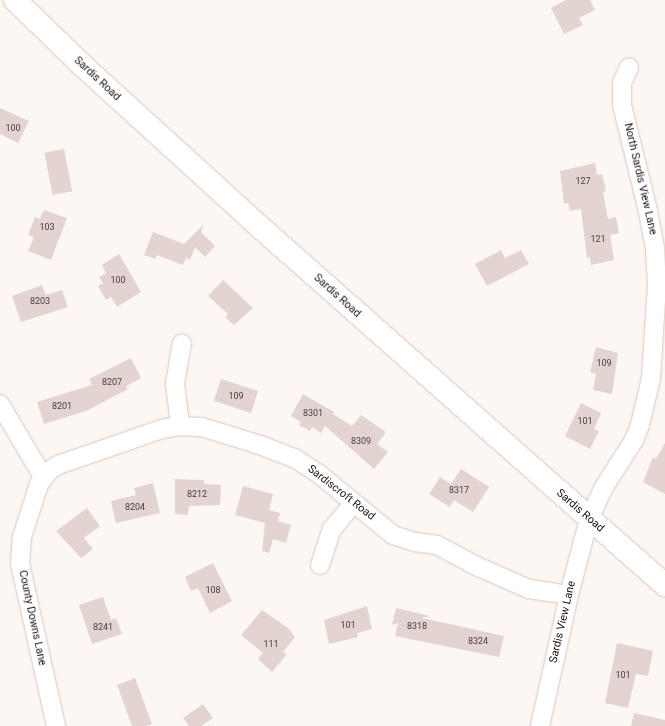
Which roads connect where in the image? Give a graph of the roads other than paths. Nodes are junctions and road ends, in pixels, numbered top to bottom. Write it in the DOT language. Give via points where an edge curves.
graph roads {
  1 [pos="15,0"];
  2 [pos="629,67"];
  3 [pos="182,344"];
  4 [pos="0,404"];
  5 [pos="180,426"];
  6 [pos="43,477"];
  7 [pos="354,504"];
  8 [pos="589,519"];
  9 [pos="320,565"];
  10 [pos="665,585"];
  11 [pos="569,595"];
  12 [pos="56,726"];
  13 [pos="540,726"];
  1 -- 8 [label="main road, Sardis Road" via="87,70 260,227"];
  2 -- 8 [label="street, North Sardis View Lane" via="622,84 622,105 655,248 657,286 651,378 634,440 604,486"];
  3 -- 5 [label="street" via="175,383"];
  4 -- 6 [label="street"];
  5 -- 6 [label="street, Sardiscroft Road" via="162,429 58,465"];
  5 -- 7 [label="street, Sardiscroft Road" via="202,427 296,459 319,474"];
  6 -- 12 [label="street, County Downs Lane" via="22,537 20,563"];
  7 -- 9 [label="street" via="332,529"];
  7 -- 11 [label="street, Sardiscroft Road" via="393,535 414,542 437,545 472,564 529,589"];
  8 -- 10 [label="main road, Sardis Road"];
  8 -- 11 [label="street, Sardis View Lane"];
  11 -- 13 [label="street, Sardis View Lane"];
}
